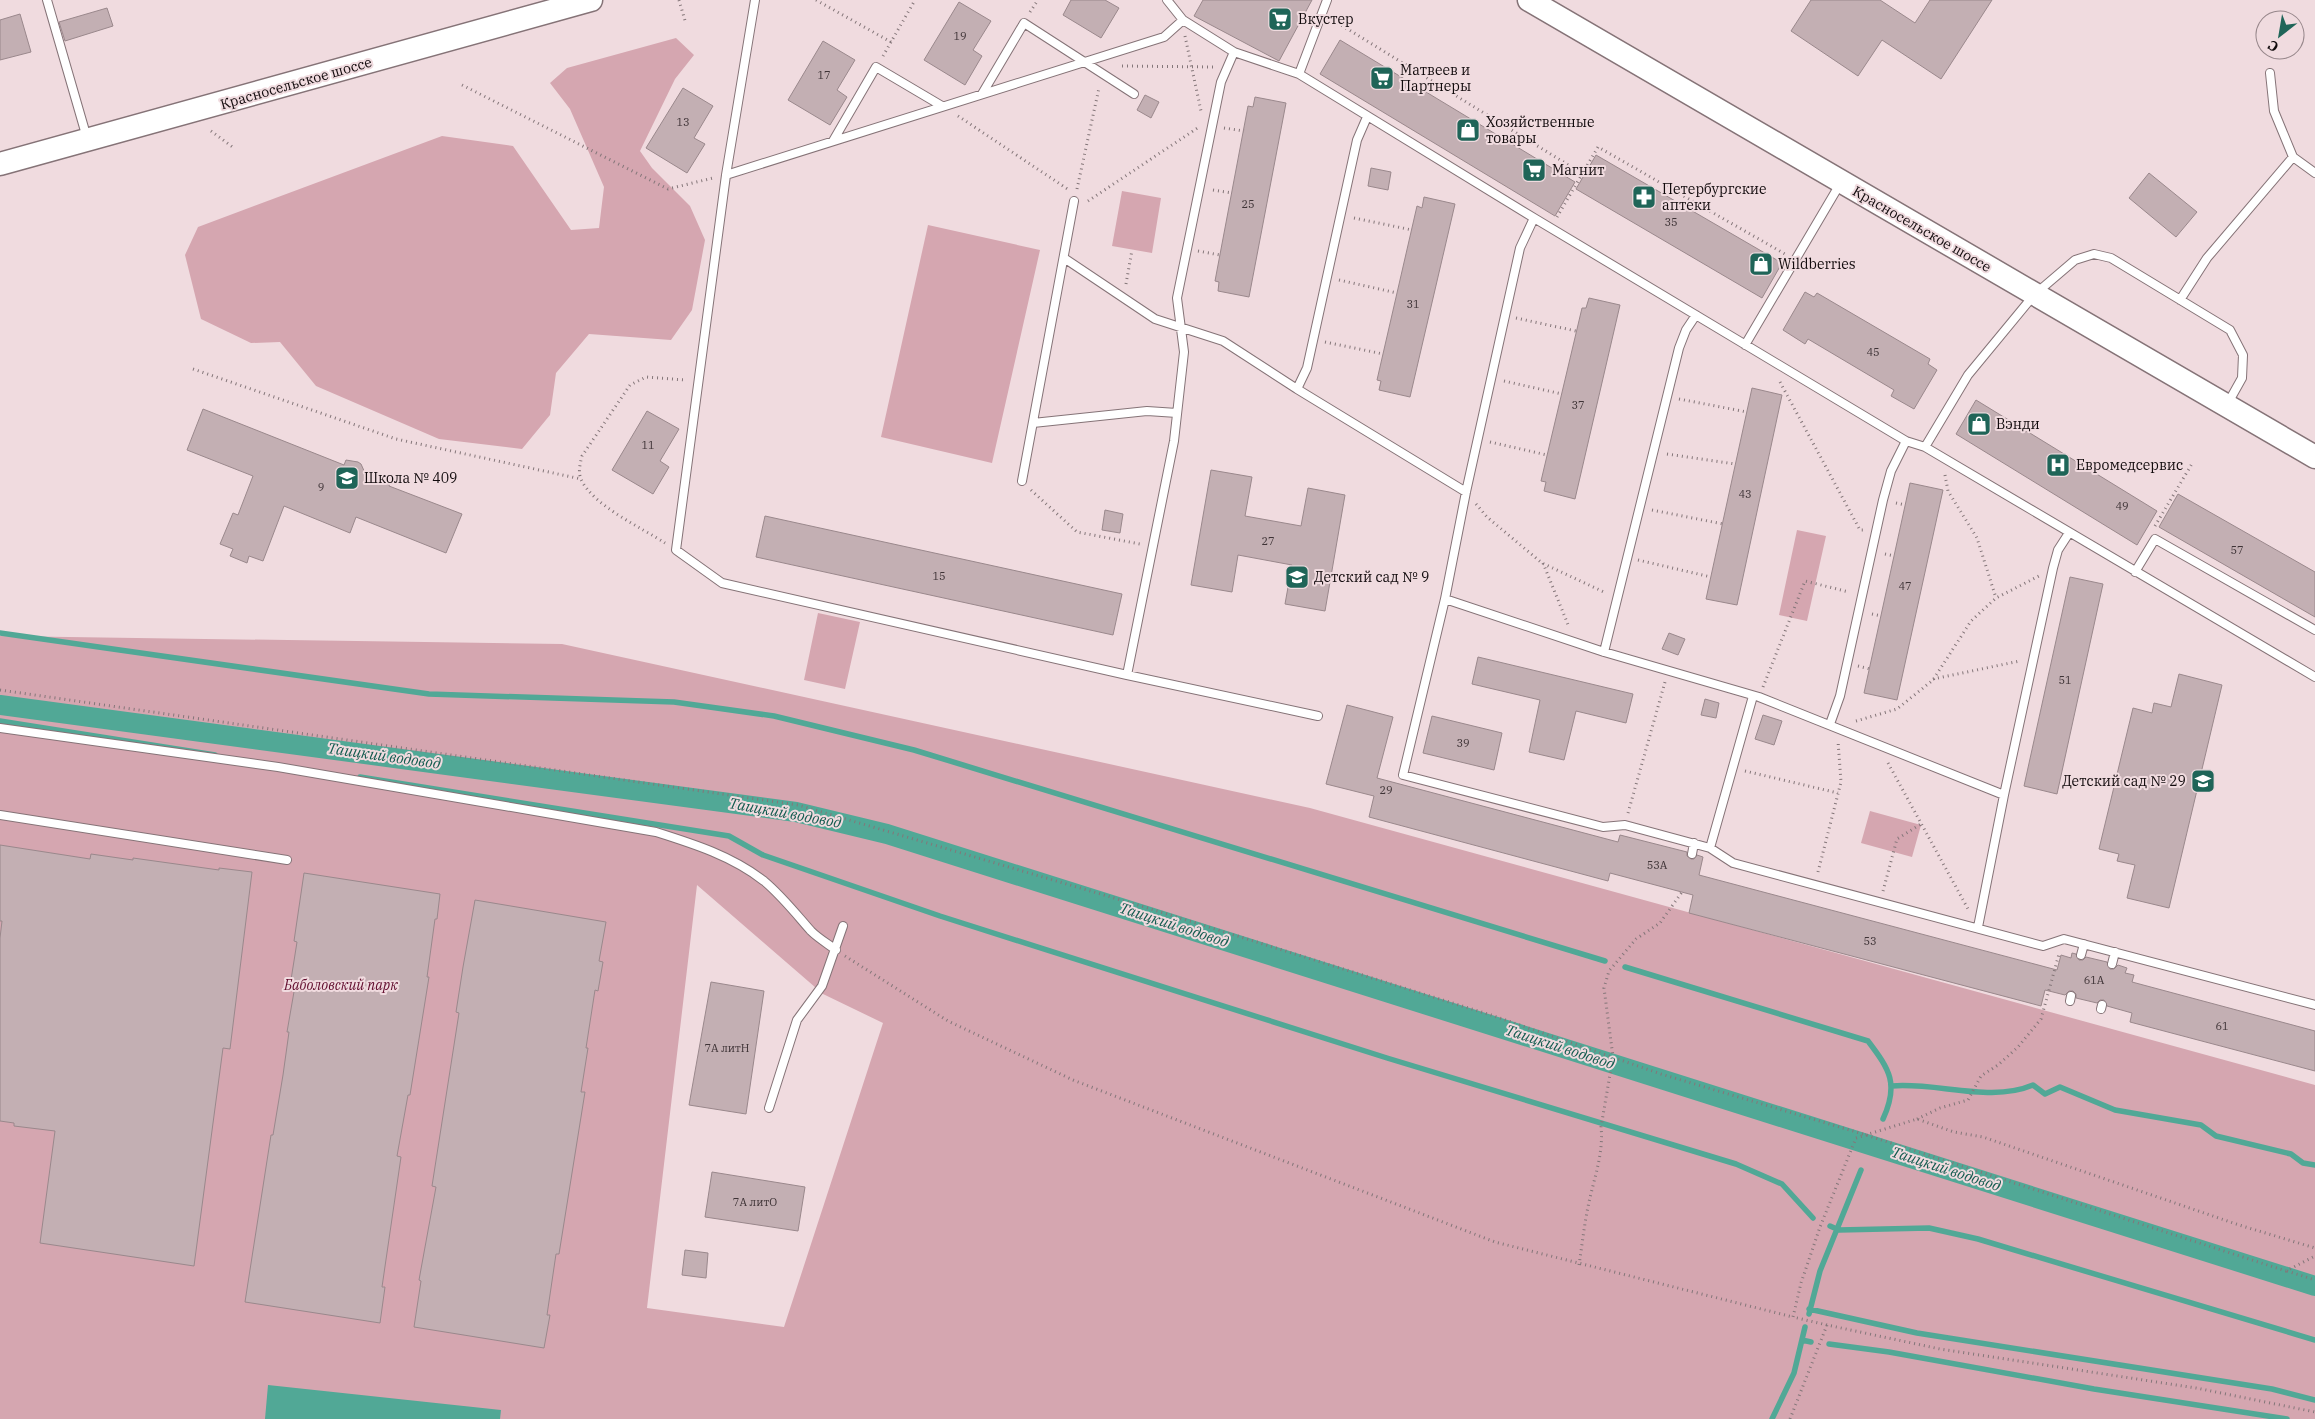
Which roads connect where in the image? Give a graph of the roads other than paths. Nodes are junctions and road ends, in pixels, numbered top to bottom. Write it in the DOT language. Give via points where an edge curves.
graph roads {
  1 [pos="46,0"];
  2 [pos="591,0"];
  3 [pos="755,0"];
  4 [pos="1167,0"];
  5 [pos="1327,0"];
  6 [pos="1529,0"];
  7 [pos="1183,20"];
  8 [pos="1234,52"];
  9 [pos="1084,61"];
  10 [pos="2270,72"];
  11 [pos="1299,74"];
  12 [pos="982,94"];
  13 [pos="1134,94"];
  14 [pos="942,106"];
  15 [pos="1367,117"];
  16 [pos="88,140"];
  17 [pos="832,141"];
  18 [pos="2293,157"];
  19 [pos="0,164"];
  20 [pos="2315,174"];
  21 [pos="726,175"];
  22 [pos="1841,182"];
  23 [pos="1074,202"];
  24 [pos="1534,218"];
  25 [pos="1064,258"];
  26 [pos="2034,294"];
  27 [pos="2180,300"];
  28 [pos="1696,315"];
  29 [pos="1181,328"];
  30 [pos="1744,345"];
  31 [pos="1297,388"];
  32 [pos="2227,405"];
  33 [pos="1177,413"];
  34 [pos="1032,423"];
  35 [pos="1906,441"];
  36 [pos="1925,447"];
  37 [pos="2315,457"];
  38 [pos="1022,481"];
  39 [pos="1466,492"];
  40 [pos="2069,533"];
  41 [pos="2134,572"];
  42 [pos="1445,599"];
  43 [pos="2315,630"];
  44 [pos="1604,652"];
  45 [pos="1127,675"];
  46 [pos="2315,677"];
  47 [pos="1757,695"];
  48 [pos="1318,716"];
  49 [pos="1834,726"];
  50 [pos="0,728"];
  51 [pos="2004,795"];
  52 [pos="0,815"];
  53 [pos="1694,843"];
  54 [pos="1710,848"];
  55 [pos="1692,854"];
  56 [pos="287,860"];
  57 [pos="843,926"];
  58 [pos="1978,927"];
  59 [pos="2084,944"];
  60 [pos="836,950"];
  61 [pos="2115,952"];
  62 [pos="2081,955"];
  63 [pos="2112,964"];
  64 [pos="2315,1005"];
  65 [pos="769,1108"];
  1 -- 16 [label="lane"];
  2 -- 16 [label="main road, Красносельское шоссе"];
  3 -- 21 [label="lane"];
  4 -- 7 [label="lane"];
  5 -- 11 [label="lane"];
  6 -- 22 [label="main road, Красносельское шоссе"];
  7 -- 8 [label="lane"];
  7 -- 9 [label="lane" via="1164,36"];
  8 -- 11 [label="lane"];
  8 -- 29 [label="lane" via="1208,125 1200,187 1177,298"];
  9 -- 12 [label="lane"];
  9 -- 12 [label="lane" via="1024,23"];
  9 -- 13 [label="lane"];
  10 -- 18 [label="lane" via="2274,111"];
  11 -- 15 [label="lane"];
  12 -- 14 [label="lane"];
  14 -- 17 [label="lane"];
  14 -- 17 [label="lane" via="876,67"];
  15 -- 24 [label="lane"];
  15 -- 31 [label="lane" via="1356,140 1307,368"];
  16 -- 19 [label="main road, Красносельское шоссе"];
  17 -- 21 [label="lane"];
  18 -- 20 [label="lane"];
  18 -- 27 [label="lane" via="2207,258"];
  21 -- 45 [label="lane" via="676,550 722,583"];
  22 -- 26 [label="main road, Красносельское шоссе"];
  22 -- 30 [label="lane"];
  23 -- 25 [label="lane"];
  24 -- 28 [label="lane"];
  24 -- 39 [label="lane" via="1520,248"];
  25 -- 29 [label="lane" via="1155,319"];
  25 -- 34 [label="lane"];
  26 -- 27 [label="lane" via="2075,260 2094,254 2111,258"];
  26 -- 32 [label="main road, Красносельское шоссе"];
  26 -- 36 [label="lane" via="1968,375"];
  27 -- 32 [label="lane" via="2230,330 2243,355 2242,378"];
  28 -- 30 [label="lane"];
  28 -- 44 [label="lane" via="1679,348"];
  29 -- 31 [label="lane" via="1223,341"];
  29 -- 33 [label="lane" via="1184,352"];
  30 -- 35 [label="lane"];
  31 -- 39 [label="lane"];
  32 -- 37 [label="main road, Красносельское шоссе"];
  33 -- 34 [label="lane" via="1147,411"];
  33 -- 45 [label="lane"];
  34 -- 38 [label="lane"];
  35 -- 36 [label="lane"];
  35 -- 49 [label="lane" via="1891,471 1883,500"];
  36 -- 40 [label="lane"];
  39 -- 42 [label="lane"];
  40 -- 41 [label="lane"];
  40 -- 51 [label="lane" via="2058,550 2053,568"];
  41 -- 43 [label="lane" via="2155,538"];
  41 -- 46 [label="lane"];
  42 -- 44 [label="lane"];
  42 -- 53 [label="lane" via="1403,775 1603,827 1625,825"];
  44 -- 47 [label="lane"];
  45 -- 48 [label="lane"];
  47 -- 49 [label="lane"];
  47 -- 54 [label="lane"];
  49 -- 51 [label="lane"];
  50 -- 60 [label="lane" via="278,767 656,832 731,859 764,881 813,932"];
  51 -- 58 [label="lane"];
  52 -- 56 [label="lane"];
  53 -- 54 [label="lane"];
  53 -- 55 [label="lane"];
  54 -- 58 [label="lane" via="1733,863"];
  57 -- 60 [label="lane"];
  58 -- 59 [label="lane" via="2043,946 2064,939"];
  59 -- 61 [label="lane"];
  59 -- 62 [label="lane"];
  60 -- 65 [label="lane" via="822,986 797,1020"];
  61 -- 63 [label="lane"];
  61 -- 64 [label="lane"];
}
